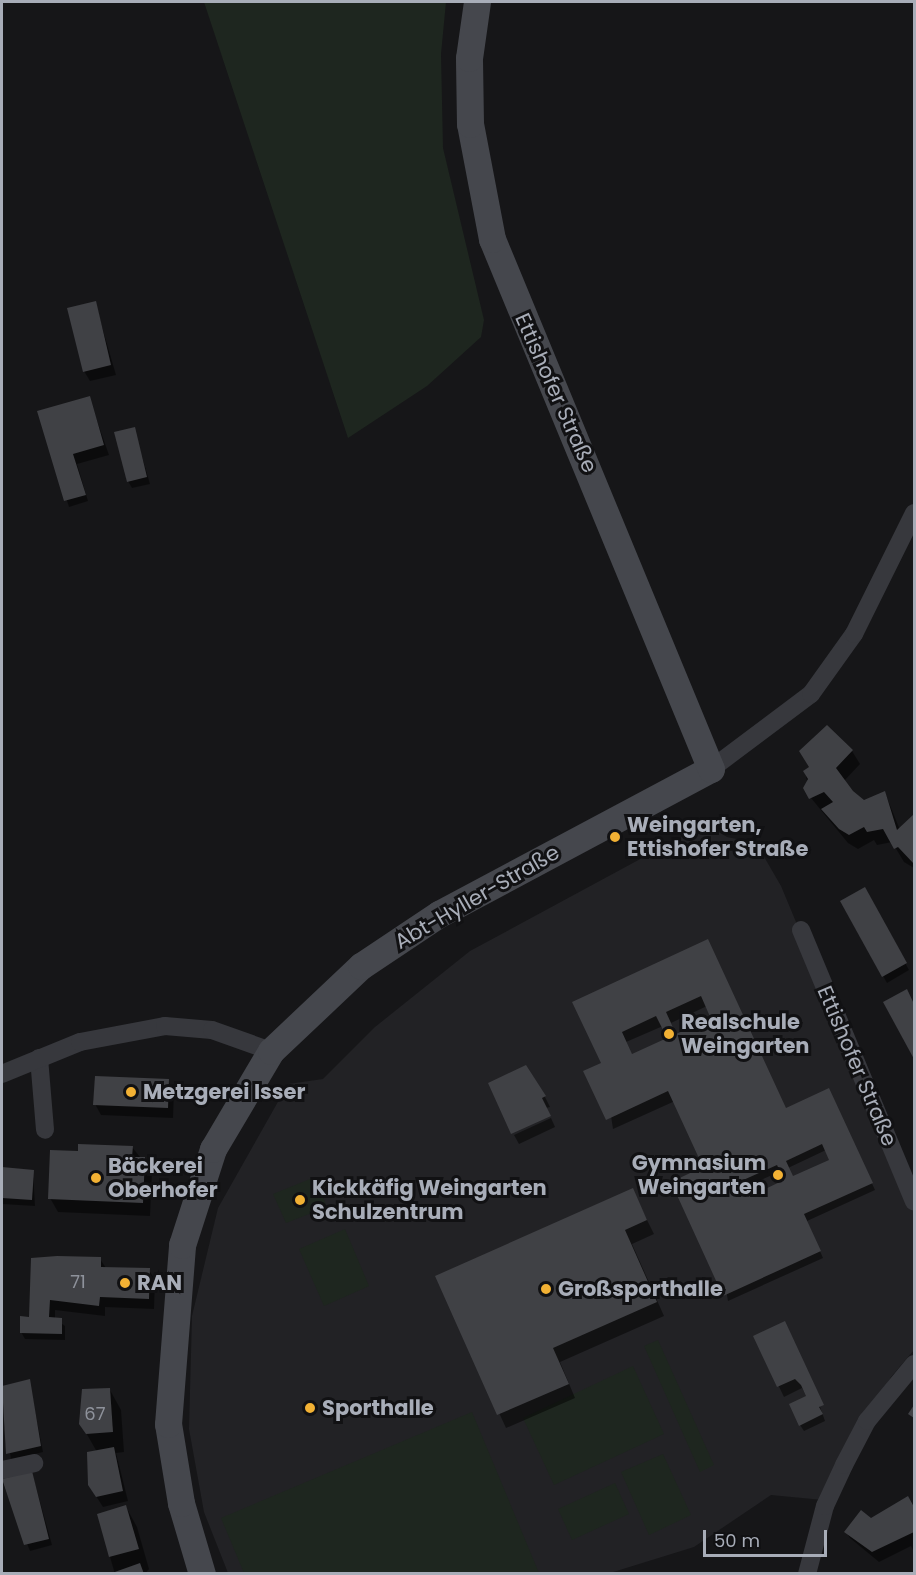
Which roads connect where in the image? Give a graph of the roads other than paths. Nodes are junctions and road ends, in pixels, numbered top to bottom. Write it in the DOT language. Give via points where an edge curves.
graph roads {
  1 [pos="477,2"];
  2 [pos="915,513"];
  3 [pos="711,769"];
  4 [pos="801,930"];
  5 [pos="271,1051"];
  6 [pos="39,1058"];
  7 [pos="2,1074"];
  8 [pos="45,1130"];
  9 [pos="915,1201"];
  10 [pos="915,1364"];
  11 [pos="34,1463"];
  12 [pos="2,1470"];
  13 [pos="202,1574"];
  14 [pos="807,1574"];
  1 -- 3 [label="street, Ettishofer Straße" via="469,58 470,124 492,239"];
  2 -- 3 [label="street" via="854,634 811,694"];
  3 -- 5 [label="street, Abt-Hyller-Straße" via="439,914 362,966"];
  4 -- 9 [label="street, Ettishofer Straße"];
  5 -- 6 [label="street" via="212,1030 165,1026 116,1033"];
  5 -- 13 [label="street, Abt-Hyller-Straße" via="213,1149 182,1245 168,1424 181,1503"];
  6 -- 7 [label="street"];
  6 -- 8 [label="street"];
  10 -- 14 [label="street" via="867,1421 844,1465 825,1506"];
  11 -- 12 [label="street"];
}
